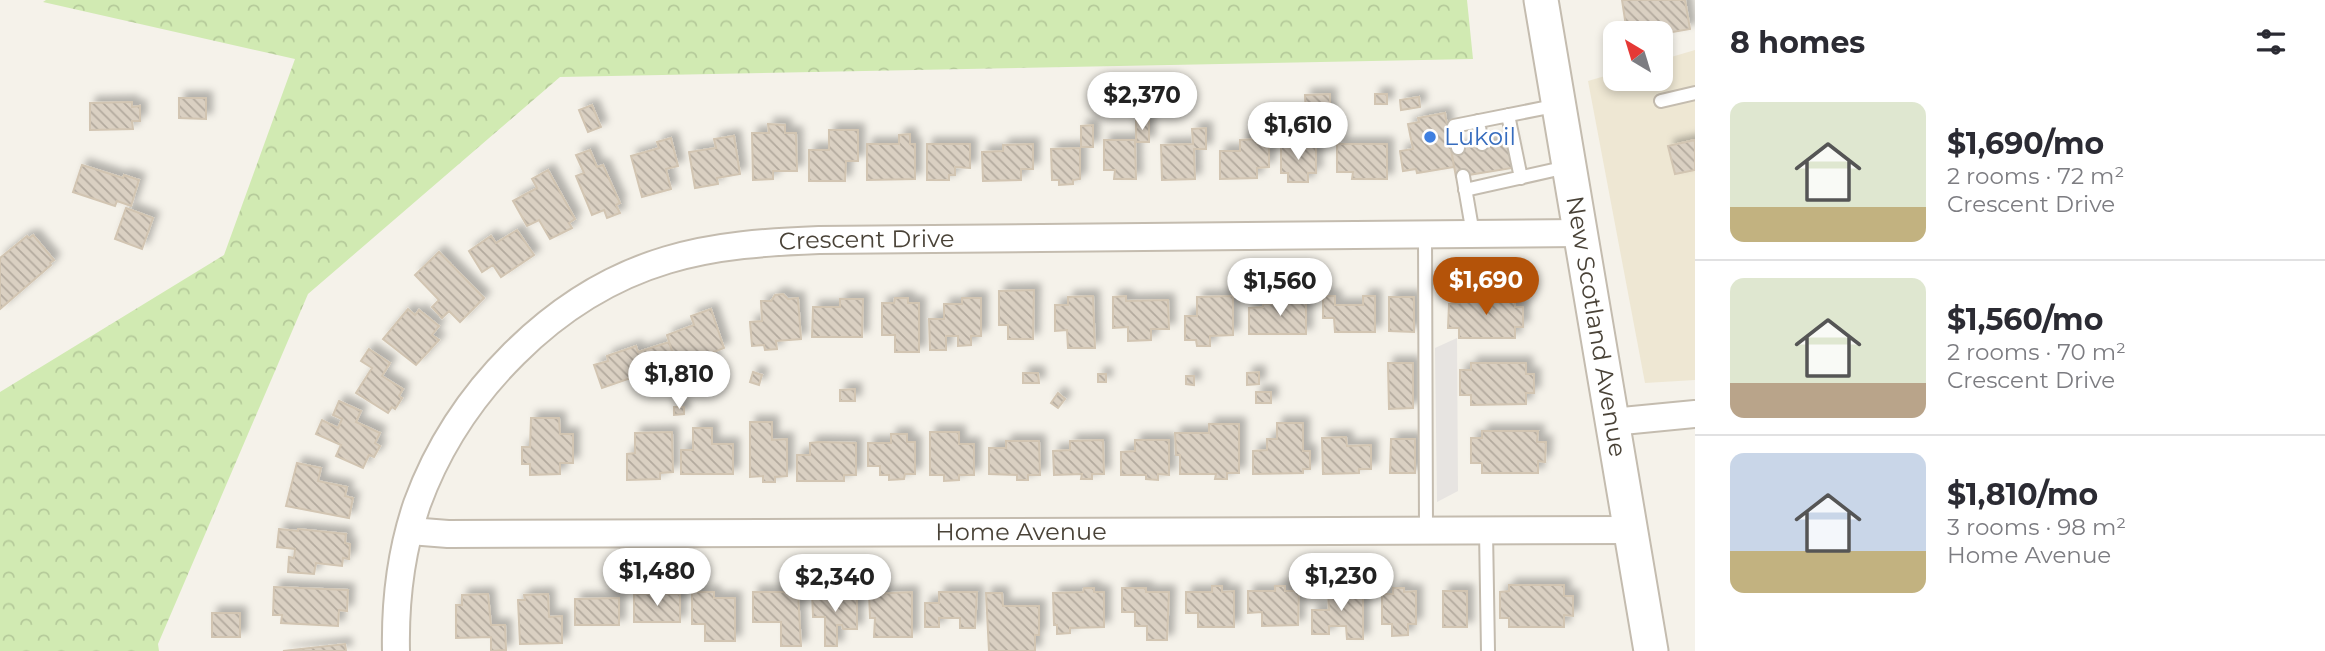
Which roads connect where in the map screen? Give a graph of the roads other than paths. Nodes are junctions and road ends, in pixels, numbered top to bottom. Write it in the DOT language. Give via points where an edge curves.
graph roads {
  1 [pos="1541,0"];
  2 [pos="1695,93"];
  3 [pos="1661,101"];
  4 [pos="1559,105"];
  5 [pos="1508,115"];
  6 [pos="1478,121"];
  7 [pos="1482,144"];
  8 [pos="1458,149"];
  9 [pos="1569,166"];
  10 [pos="1463,177"];
  11 [pos="1521,178"];
  12 [pos="1465,190"];
  13 [pos="1580,233"];
  14 [pos="1425,234"];
  15 [pos="1473,234"];
  16 [pos="1695,414"];
  17 [pos="1612,422"];
  18 [pos="1486,530"];
  19 [pos="1631,530"];
  20 [pos="410,531"];
  21 [pos="1426,531"];
  22 [pos="396,651"];
  23 [pos="1488,651"];
  24 [pos="1651,651"];
  1 -- 4 [label="street, New Scotland Avenue"];
  2 -- 3 [label="lane"];
  4 -- 5 [label="lane"];
  4 -- 9 [label="street, New Scotland Avenue"];
  5 -- 6 [label="lane"];
  5 -- 11 [label="lane"];
  6 -- 7 [label="lane"];
  6 -- 8 [label="lane" via="1454,126"];
  9 -- 11 [label="lane"];
  9 -- 13 [label="street, New Scotland Avenue"];
  10 -- 12 [label="lane"];
  11 -- 12 [label="lane" via="1488,178"];
  12 -- 15 [label="lane"];
  13 -- 15 [label="street, Crescent Drive"];
  13 -- 17 [label="street, New Scotland Avenue"];
  14 -- 15 [label="street, Crescent Drive"];
  14 -- 20 [label="street, Crescent Drive" via="819,240 734,245 664,260 581,300 517,351 446,443 427,479"];
  14 -- 21 [label="lane"];
  16 -- 17 [label="street"];
  17 -- 19 [label="street, New Scotland Avenue"];
  18 -- 19 [label="street, Home Avenue"];
  18 -- 21 [label="street, Home Avenue"];
  18 -- 23 [label="lane"];
  19 -- 24 [label="street, New Scotland Avenue"];
  20 -- 21 [label="street, Home Avenue"];
  20 -- 22 [label="street, Crescent Drive" via="398,592"];
}
